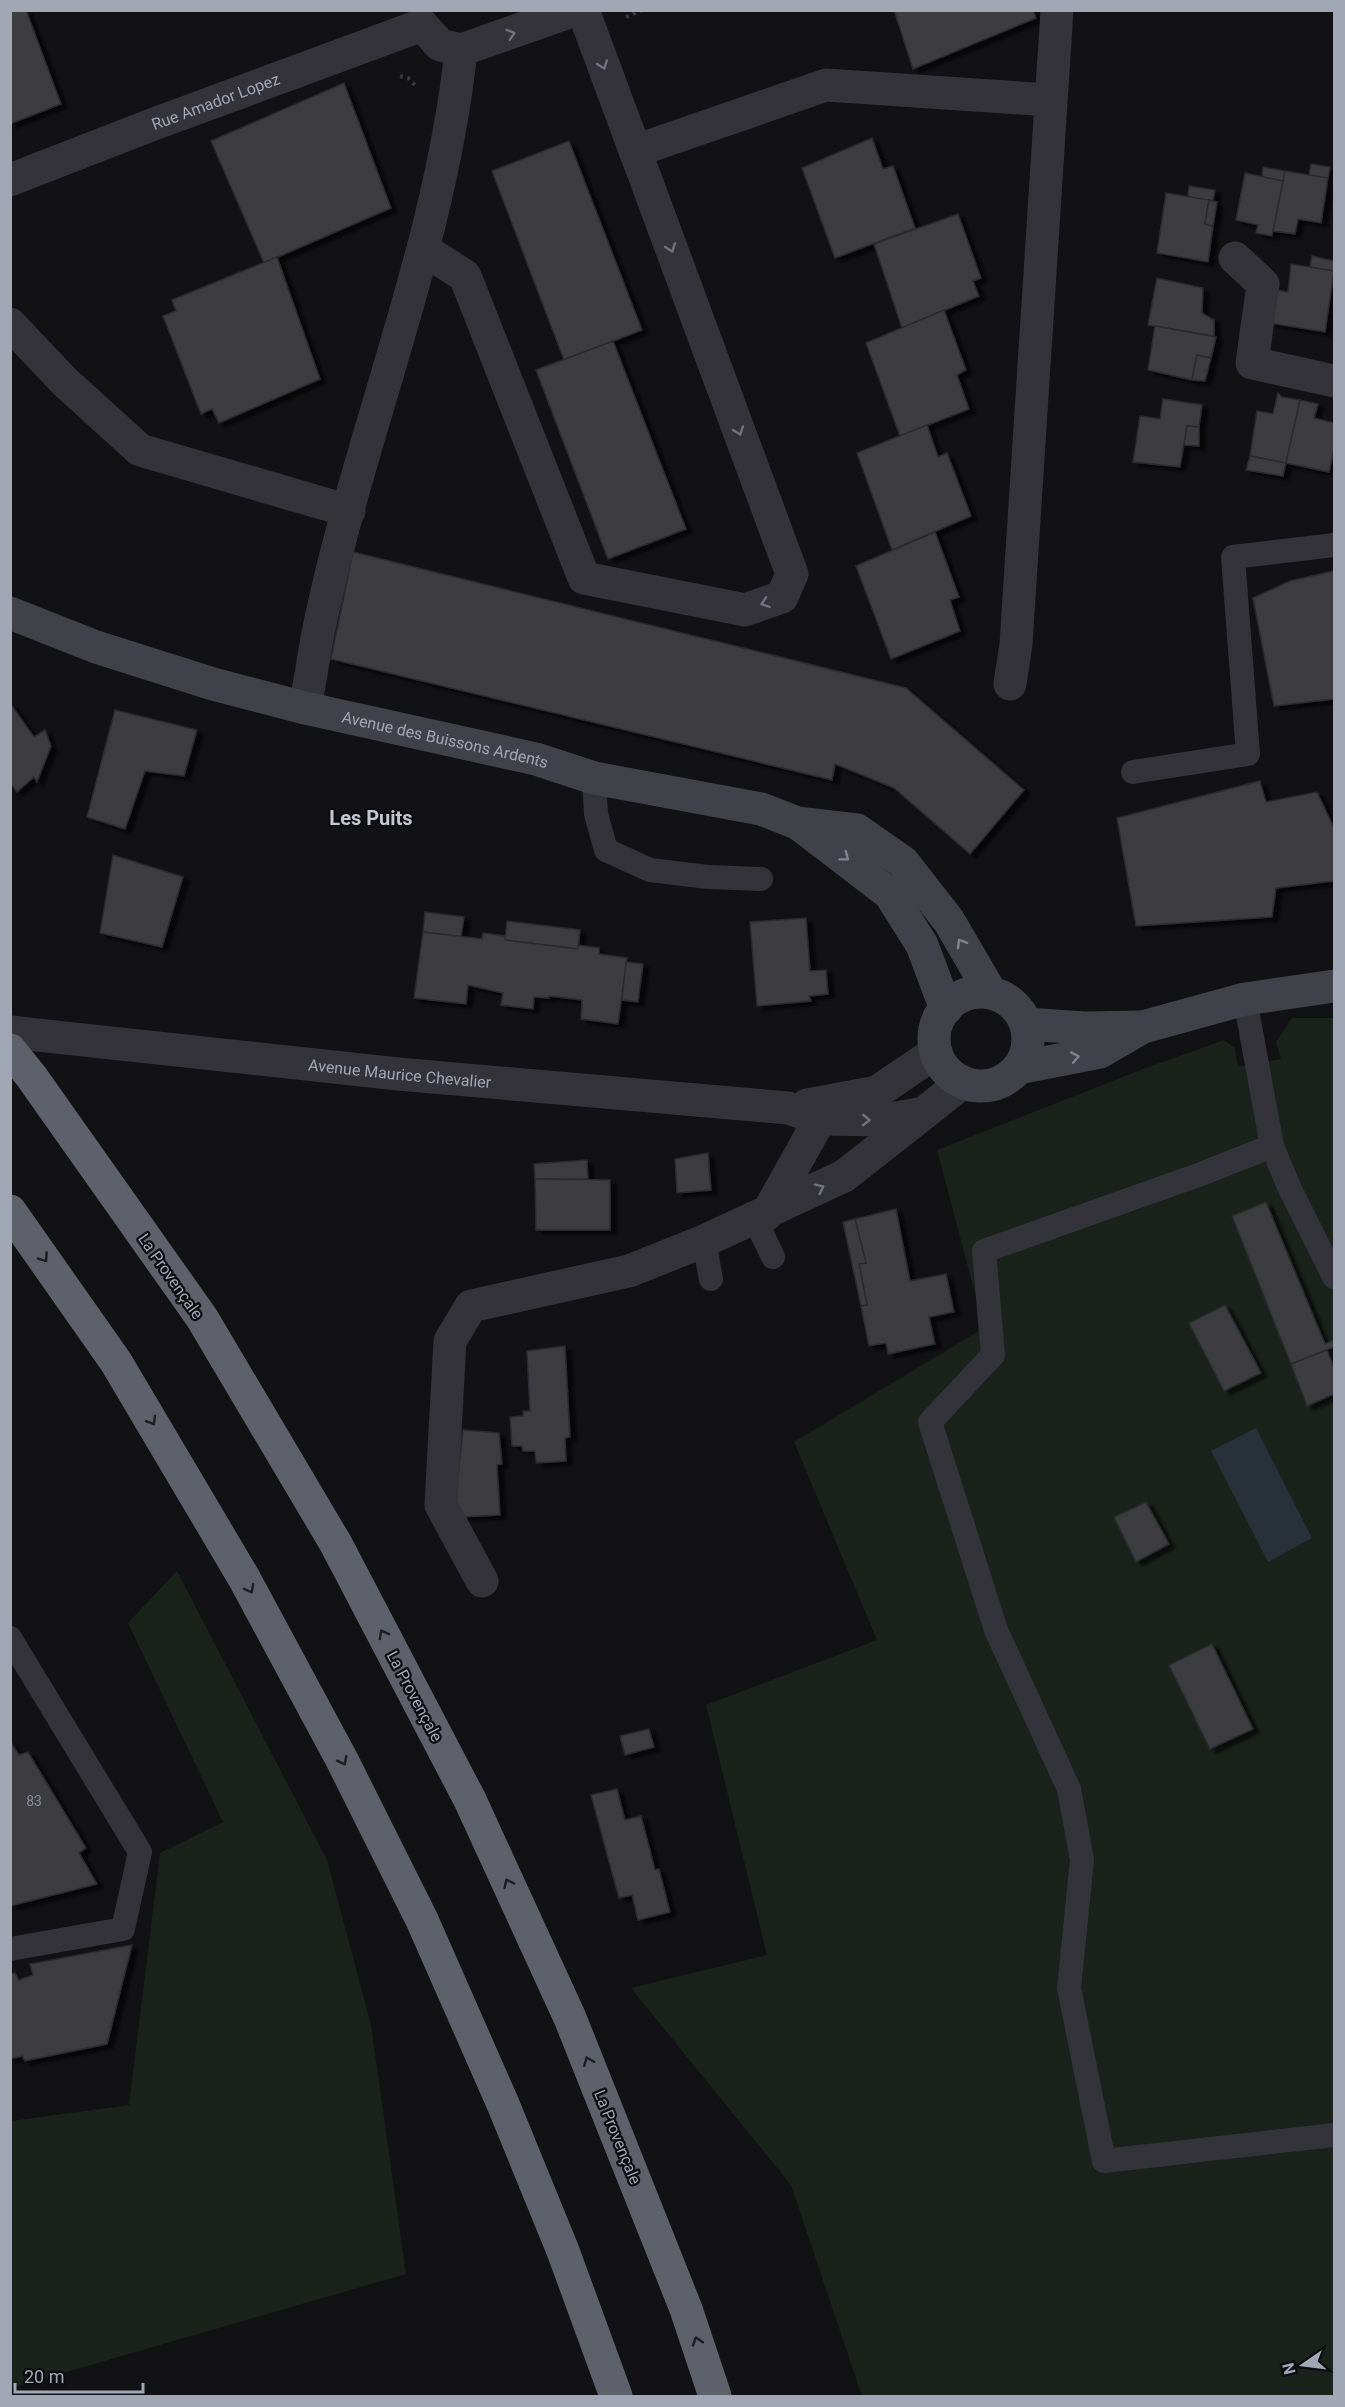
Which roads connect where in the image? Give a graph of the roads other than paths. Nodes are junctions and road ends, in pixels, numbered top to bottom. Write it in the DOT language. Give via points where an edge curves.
graph roads {
  1 [pos="1057,10"];
  2 [pos="583,17"];
  3 [pos="423,18"];
  4 [pos="461,50"];
  5 [pos="1050,100"];
  6 [pos="635,151"];
  7 [pos="10,180"];
  8 [pos="423,249"];
  9 [pos="1235,258"];
  10 [pos="10,324"];
  11 [pos="1335,381"];
  12 [pos="349,510"];
  13 [pos="1335,545"];
  14 [pos="10,594"];
  15 [pos="10,613"];
  16 [pos="96,647"];
  17 [pos="1010,684"];
  18 [pos="305,708"];
  19 [pos="1133,772"];
  20 [pos="594,778"];
  21 [pos="797,823"];
  22 [pos="761,879"];
  23 [pos="1335,986"];
  24 [pos="991,993"];
  25 [pos="1245,999"];
  26 [pos="946,1009"];
  27 [pos="1026,1024"];
  28 [pos="1143,1027"];
  29 [pos="10,1032"];
  30 [pos="10,1050"];
  31 [pos="936,1052"];
  32 [pos="1018,1068"];
  33 [pos="963,1082"];
  34 [pos="788,1108"];
  35 [pos="924,1113"];
  36 [pos="820,1119"];
  37 [pos="1272,1146"];
  38 [pos="10,1211"];
  39 [pos="761,1216"];
  40 [pos="704,1241"];
  41 [pos="773,1257"];
  42 [pos="1335,1277"];
  43 [pos="711,1279"];
  44 [pos="482,1581"];
  45 [pos="10,1638"];
  46 [pos="10,1949"];
  47 [pos="1335,2135"];
  48 [pos="616,2397"];
  49 [pos="715,2397"];
  1 -- 5 [label="street"];
  4 -- 2 [label="street, one-way"];
  2 -- 6 [label="street, one-way"];
  3 -- 4 [label="street, Rue Amador Lopez" via="440,45"];
  3 -- 7 [label="street, Rue Amador Lopez"];
  4 -- 8 [label="street" via="456,105"];
  5 -- 6 [label="street" via="826,85"];
  5 -- 17 [label="street" via="1016,644"];
  6 -- 8 [label="street, one-way" via="792,574 782,597 745,610 584,578 465,276"];
  8 -- 12 [label="street"];
  9 -- 11 [label="street" via="1263,284 1252,363"];
  10 -- 12 [label="street" via="65,382 140,450"];
  12 -- 18 [label="street" via="322,614"];
  13 -- 19 [label="lane" via="1233,557 1248,754"];
  14 -- 16 [label="street, Avenue des Buissons Ardents"];
  15 -- 16 [label="street, Avenue des Buissons Ardents"];
  16 -- 18 [label="street, Avenue des Buissons Ardents"];
  18 -- 20 [label="street, Avenue des Buissons Ardents" via="536,759"];
  20 -- 21 [label="street, Avenue des Buissons Ardents" via="761,809"];
  20 -- 22 [label="lane" via="596,814 606,850 650,870 708,878"];
  24 -- 21 [label="street, Avenue des Buissons Ardents, one-way" via="949,921 903,861 857,830"];
  21 -- 26 [label="street, Avenue des Buissons Ardents, one-way" via="890,894 922,945"];
  23 -- 25 [label="street"];
  24 -- 26 [label="street" via="966,994"];
  24 -- 27 [label="street" via="1006,999"];
  25 -- 28 [label="street"];
  25 -- 37 [label="lane"];
  26 -- 31 [label="street" via="934,1037"];
  27 -- 28 [label="street"];
  27 -- 32 [label="street" via="1026,1054"];
  32 -- 28 [label="street, one-way" via="1100,1052"];
  29 -- 34 [label="street, Avenue Maurice Chevalier" via="398,1074"];
  49 -- 30 [label="highway, La Provençale, one-way" via="686,2309 570,2018 470,1800 390,1647 336,1545 202,1318"];
  31 -- 33 [label="street" via="941,1065"];
  31 -- 34 [label="street, Avenue Maurice Chevalier" via="877,1092"];
  32 -- 33 [label="street" via="993,1085"];
  33 -- 35 [label="street, Avenue Maurice Chevalier"];
  34 -- 36 [label="street, Avenue Maurice Chevalier"];
  36 -- 35 [label="street, Avenue Maurice Chevalier, one-way" via="885,1120"];
  39 -- 35 [label="street, Avenue Maurice Chevalier, one-way" via="844,1176"];
  36 -- 39 [label="street"];
  37 -- 42 [label="lane"];
  37 -- 47 [label="lane" via="984,1251 993,1355 930,1422 996,1630 1069,1790 1082,1860 1069,1988 1104,2161"];
  38 -- 48 [label="highway, one-way" via="116,1362 244,1578 342,1760 422,1920 503,2104 563,2251"];
  39 -- 40 [label="street, Avenue Maurice Chevalier"];
  39 -- 41 [label="lane"];
  40 -- 43 [label="lane"];
  40 -- 44 [label="street, Avenue Maurice Chevalier" via="629,1271 471,1306 450,1341 441,1505"];
  45 -- 46 [label="lane" via="140,1852 123,1929"];
}
